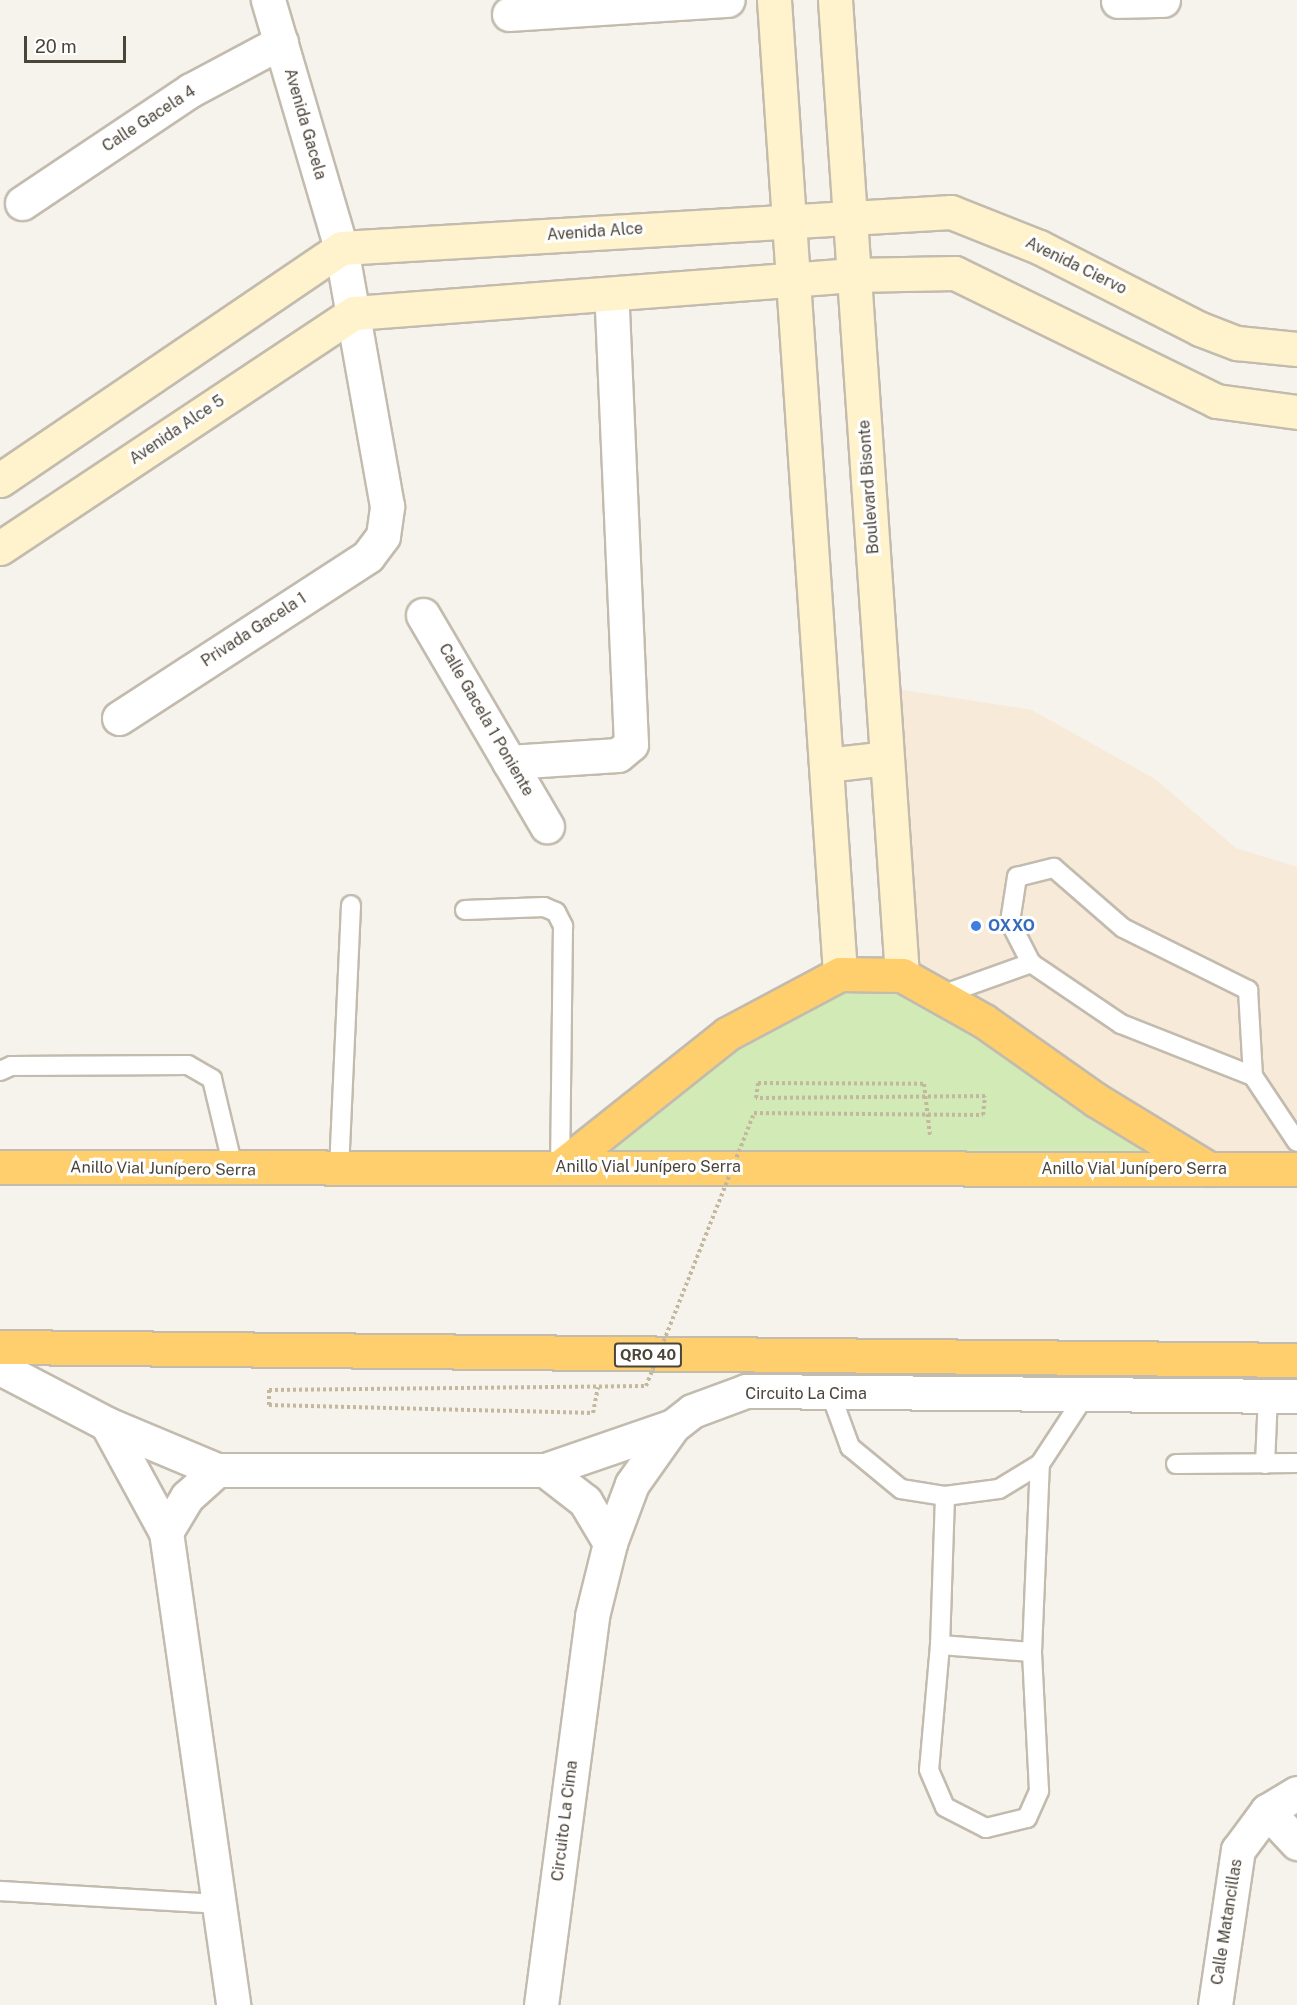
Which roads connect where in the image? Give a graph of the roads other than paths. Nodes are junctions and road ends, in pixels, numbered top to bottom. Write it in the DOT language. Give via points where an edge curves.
graph roads {
  1 [pos="268,0"];
  2 [pos="728,0"];
  3 [pos="774,0"];
  4 [pos="835,0"];
  5 [pos="1163,0"];
  6 [pos="1118,1"];
  7 [pos="509,14"];
  8 [pos="281,42"];
  9 [pos="22,203"];
  10 [pos="849,215"];
  11 [pos="790,219"];
  12 [pos="341,248"];
  13 [pos="854,275"];
  14 [pos="794,279"];
  15 [pos="611,294"];
  16 [pos="354,313"];
  17 [pos="1297,348"];
  18 [pos="1297,412"];
  19 [pos="0,480"];
  20 [pos="0,548"];
  21 [pos="423,615"];
  22 [pos="119,718"];
  23 [pos="887,758"];
  24 [pos="509,762"];
  25 [pos="826,765"];
  26 [pos="547,826"];
  27 [pos="351,905"];
  28 [pos="465,910"];
  29 [pos="1031,963"];
  30 [pos="840,974"];
  31 [pos="902,975"];
  32 [pos="939,996"];
  33 [pos="0,1071"];
  34 [pos="1253,1076"];
  35 [pos="1297,1142"];
  36 [pos="0,1167"];
  37 [pos="560,1167"];
  38 [pos="1209,1169"];
  39 [pos="1297,1169"];
  40 [pos="339,1170"];
  41 [pos="234,1171"];
  42 [pos="0,1347"];
  43 [pos="1297,1360"];
  44 [pos="0,1368"];
  45 [pos="830,1392"];
  46 [pos="1282,1396"];
  47 [pos="1084,1397"];
  48 [pos="107,1424"];
  49 [pos="674,1426"];
  50 [pos="1297,1463"];
  51 [pos="1040,1464"];
  52 [pos="1176,1464"];
  53 [pos="1265,1464"];
  54 [pos="217,1470"];
  55 [pos="545,1470"];
  56 [pos="945,1496"];
  57 [pos="166,1532"];
  58 [pos="610,1543"];
  59 [pos="940,1645"];
  60 [pos="1032,1652"];
  61 [pos="1297,1793"];
  62 [pos="1267,1812"];
  63 [pos="1297,1843"];
  64 [pos="0,1891"];
  65 [pos="221,1904"];
  66 [pos="233,2005"];
  67 [pos="541,2005"];
  68 [pos="1215,2005"];
  1 -- 8 [label="street, Avenida Gacela"];
  2 -- 7 [label="street"];
  3 -- 11 [label="street"];
  4 -- 10 [label="street, Boulevard Bisonte"];
  5 -- 6 [label="street"];
  8 -- 9 [label="street, Calle Gacela 4" via="191,90"];
  8 -- 12 [label="street, Avenida Gacela"];
  10 -- 11 [label="street, Avenida Alce"];
  10 -- 13 [label="street, Boulevard Bisonte"];
  10 -- 17 [label="street, Avenida Ciervo" via="951,212 1040,247 1200,329 1237,343"];
  11 -- 12 [label="street, Avenida Alce"];
  11 -- 14 [label="street"];
  12 -- 16 [label="street, Avenida Gacela"];
  12 -- 19 [label="street"];
  13 -- 14 [label="street"];
  13 -- 18 [label="street" via="933,273 972,278 1216,401"];
  13 -- 23 [label="street, Boulevard Bisonte"];
  14 -- 15 [label="street"];
  14 -- 25 [label="street"];
  15 -- 16 [label="street"];
  15 -- 24 [label="street" via="631,744 618,755"];
  16 -- 20 [label="street, Avenida Alce 5"];
  16 -- 22 [label="street, Privada Gacela 1" via="387,506 383,536 368,556"];
  21 -- 24 [label="street, Calle Gacela 1 Poniente"];
  23 -- 25 [label="street"];
  23 -- 31 [label="street, Boulevard Bisonte"];
  24 -- 26 [label="street, Calle Gacela 1 Poniente"];
  25 -- 30 [label="street"];
  27 -- 40 [label="lane"];
  28 -- 37 [label="lane" via="544,907 556,912 562,926"];
  29 -- 32 [label="lane"];
  29 -- 34 [label="lane" via="1121,1024"];
  29 -- 34 [label="lane" via="1010,922 1017,877 1054,868 1123,928 1248,990"];
  30 -- 31 [label="highway"];
  30 -- 37 [label="highway" via="727,1034"];
  31 -- 32 [label="highway"];
  32 -- 38 [label="highway"];
  33 -- 41 [label="lane" via="11,1066 188,1065 212,1079"];
  34 -- 35 [label="lane"];
  36 -- 41 [label="highway, Anillo Vial Junípero Serra"];
  37 -- 38 [label="highway, Anillo Vial Junípero Serra"];
  37 -- 40 [label="highway, Anillo Vial Junípero Serra"];
  38 -- 39 [label="highway, Anillo Vial Junípero Serra"];
  40 -- 41 [label="highway, Anillo Vial Junípero Serra"];
  42 -- 43 [label="highway, QRO 40"];
  44 -- 48 [label="street"];
  45 -- 47 [label="street, Circuito La Cima"];
  45 -- 49 [label="street, Circuito La Cima" via="746,1391 692,1411"];
  45 -- 56 [label="lane" via="850,1447 901,1489"];
  46 -- 47 [label="street, Circuito La Cima"];
  46 -- 53 [label="lane"];
  47 -- 51 [label="lane"];
  48 -- 54 [label="street"];
  48 -- 57 [label="street"];
  49 -- 55 [label="street"];
  49 -- 58 [label="street, Circuito La Cima" via="632,1484"];
  50 -- 53 [label="lane"];
  51 -- 56 [label="lane" via="999,1489"];
  51 -- 60 [label="lane"];
  52 -- 53 [label="lane"];
  54 -- 55 [label="street"];
  54 -- 57 [label="street" via="187,1497"];
  55 -- 58 [label="street" via="585,1501"];
  56 -- 59 [label="lane"];
  57 -- 65 [label="street"];
  58 -- 67 [label="street, Circuito La Cima" via="592,1616"];
  59 -- 60 [label="lane"];
  59 -- 60 [label="lane" via="929,1770 945,1808 986,1828 1027,1818 1039,1791"];
  61 -- 62 [label="street, Calle Matancillas"];
  62 -- 63 [label="street"];
  62 -- 68 [label="street, Calle Matancillas" via="1238,1850"];
  64 -- 65 [label="lane"];
  65 -- 66 [label="street"];
}
